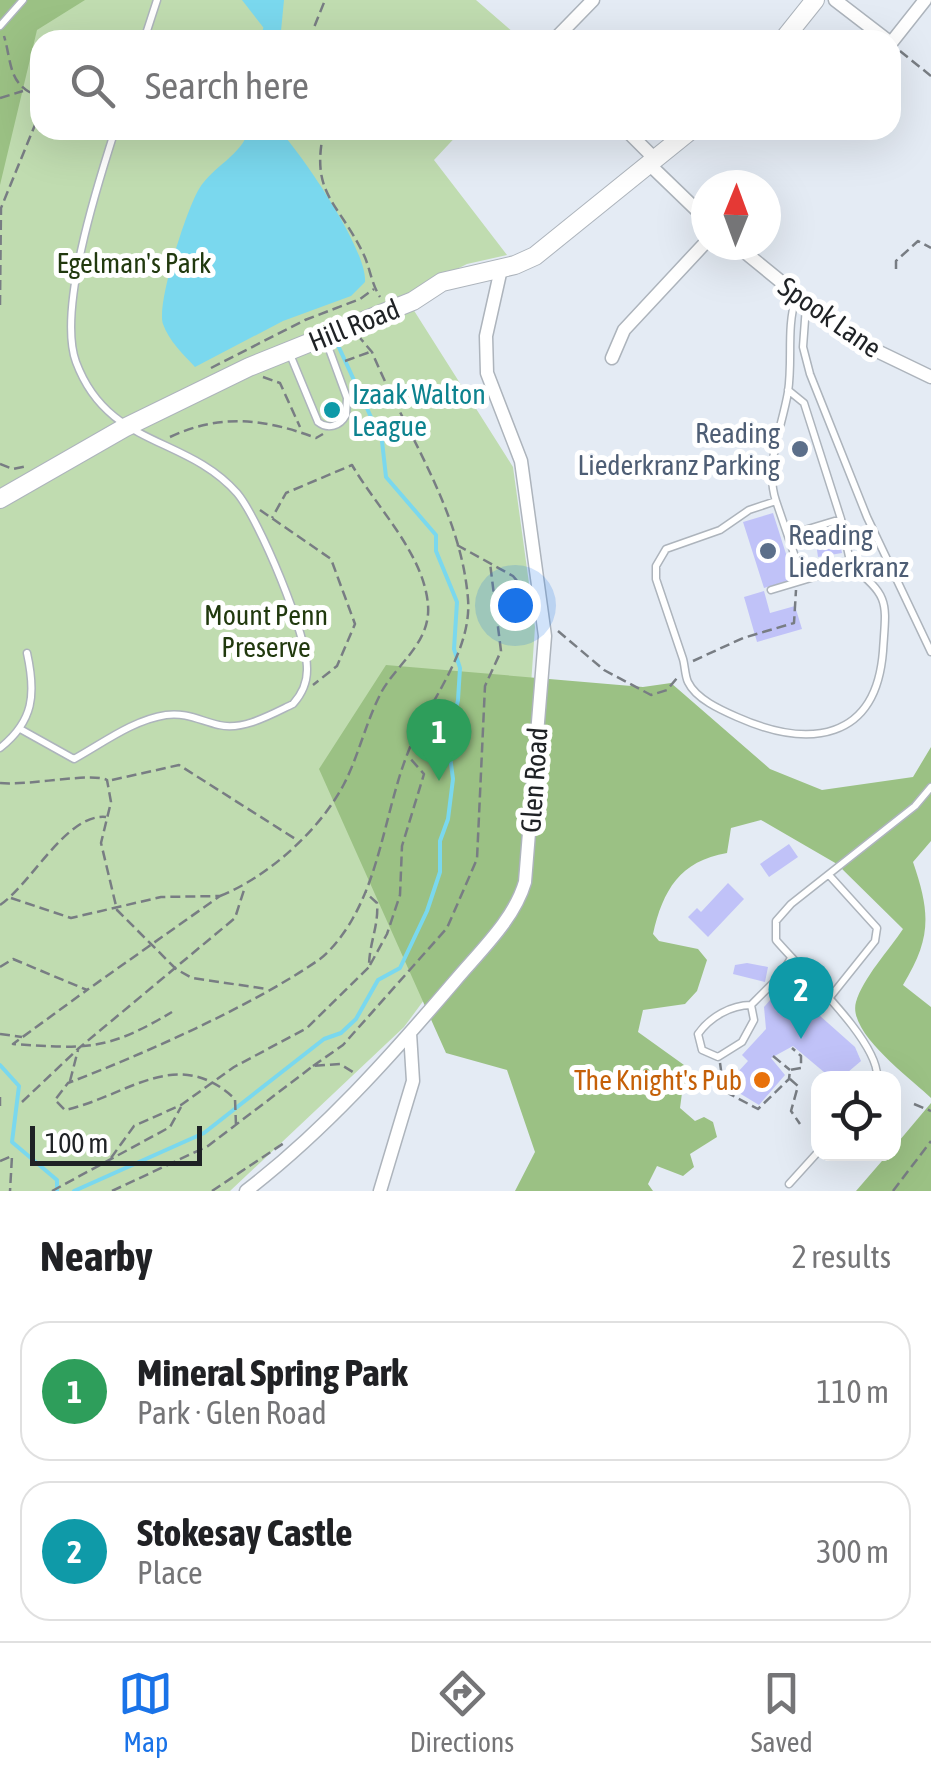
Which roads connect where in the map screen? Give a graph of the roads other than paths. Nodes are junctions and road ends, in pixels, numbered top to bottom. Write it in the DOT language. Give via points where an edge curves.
graph roads {
  1 [pos="22,0"];
  2 [pos="157,0"];
  3 [pos="593,0"];
  4 [pos="815,0"];
  5 [pos="835,0"];
  6 [pos="925,0"];
  7 [pos="0,25"];
  8 [pos="147,30"];
  9 [pos="564,30"];
  10 [pos="791,30"];
  11 [pos="874,30"];
  12 [pos="900,30"];
  13 [pos="112,140"];
  14 [pos="634,140"];
  15 [pos="679,140"];
  16 [pos="653,162"];
  17 [pos="691,203"];
  18 [pos="691,258"];
  19 [pos="753,260"];
  20 [pos="501,268"];
  21 [pos="801,301"];
  22 [pos="325,338"];
  23 [pos="289,351"];
  24 [pos="612,358"];
  25 [pos="931,378"];
  26 [pos="788,390"];
  27 [pos="124,428"];
  28 [pos="0,499"];
  29 [pos="776,500"];
  30 [pos="841,520"];
  31 [pos="788,535"];
  32 [pos="851,566"];
  33 [pos="800,581"];
  34 [pos="771,590"];
  35 [pos="931,652"];
  36 [pos="27,653"];
  37 [pos="22,730"];
  38 [pos="0,748"];
  39 [pos="931,787"];
  40 [pos="830,875"];
  41 [pos="792,958"];
  42 [pos="831,996"];
  43 [pos="751,1005"];
  44 [pos="410,1034"];
  45 [pos="876,1071"];
  46 [pos="811,1160"];
  47 [pos="789,1184"];
  48 [pos="246,1191"];
  49 [pos="380,1191"];
  1 -- 7 [label="lane"];
  2 -- 8 [label="lane"];
  3 -- 9 [label="street"];
  4 -- 10 [label="street"];
  5 -- 11 [label="street"];
  6 -- 12 [label="street"];
  13 -- 27 [label="lane" via="88,224 72,335 81,374"];
  14 -- 16 [label="street"];
  15 -- 16 [label="street, Hill Road"];
  16 -- 17 [label="street"];
  16 -- 20 [label="street, Hill Road" via="554,244"];
  18 -- 24 [label="street" via="624,330"];
  19 -- 21 [label="street, Spook Lane"];
  20 -- 22 [label="street, Hill Road" via="460,275"];
  20 -- 44 [label="street, Glen Road" via="486,336 487,374 521,460 545,636 530,844 521,896"];
  21 -- 25 [label="street, Spook Lane" via="872,351"];
  21 -- 26 [label="lane" via="789,320"];
  21 -- 35 [label="lane" via="810,374"];
  22 -- 23 [label="street, Hill Road"];
  22 -- 23 [label="lane" via="348,408 332,426 322,426 313,414"];
  23 -- 27 [label="street, Hill Road"];
  26 -- 29 [label="lane" via="769,480"];
  26 -- 30 [label="lane" via="804,403"];
  27 -- 28 [label="street, Hill Road"];
  27 -- 37 [label="lane" via="200,462 238,495 295,616 306,654 302,694 294,704 231,727 164,715 74,759"];
  29 -- 31 [label="lane"];
  29 -- 32 [label="lane" via="660,557 656,579 686,680 704,698 758,726 800,736 843,728 878,688 886,630 879,589"];
  30 -- 31 [label="lane"];
  30 -- 32 [label="lane"];
  31 -- 33 [label="lane"];
  32 -- 33 [label="lane"];
  33 -- 34 [label="lane"];
  36 -- 37 [label="lane" via="33,704"];
  37 -- 38 [label="lane"];
  39 -- 40 [label="lane"];
  40 -- 41 [label="lane" via="776,921 776,940"];
  40 -- 42 [label="lane" via="876,928 875,940"];
  41 -- 42 [label="lane"];
  41 -- 43 [label="lane"];
  42 -- 45 [label="lane" via="875,1056"];
  43 -- 43 [label="lane" via="712,1019 698,1034 702,1050 718,1057 734,1050 754,1020"];
  44 -- 48 [label="street, Glen Road" via="284,1162"];
  44 -- 49 [label="street" via="413,1081"];
  46 -- 47 [label="lane"];
}
